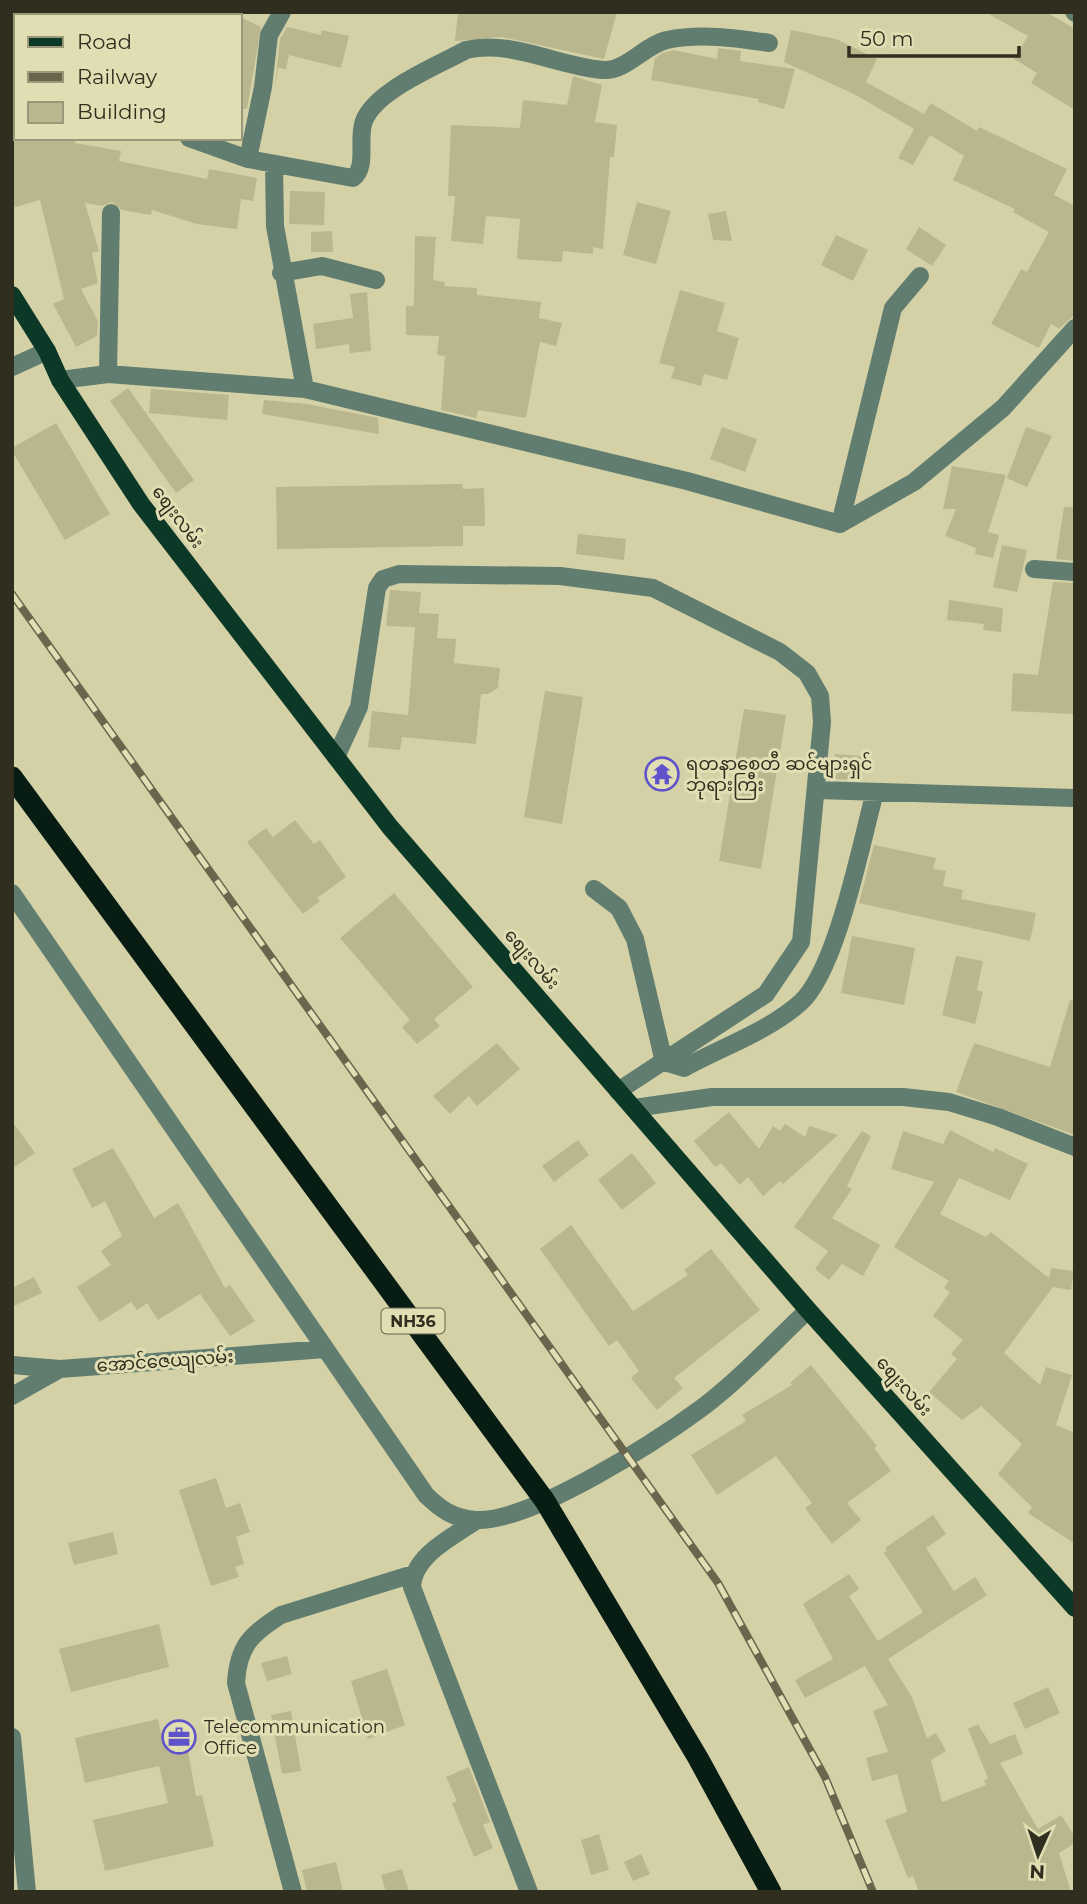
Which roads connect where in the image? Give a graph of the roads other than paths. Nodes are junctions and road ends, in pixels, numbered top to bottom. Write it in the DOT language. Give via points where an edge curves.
graph roads {
  1 [pos="282,12"];
  2 [pos="769,43"];
  3 [pos="195,140"];
  4 [pos="248,159"];
  5 [pos="274,164"];
  6 [pos="111,213"];
  7 [pos="281,273"];
  8 [pos="920,276"];
  9 [pos="376,280"];
  10 [pos="12,295"];
  11 [pos="1075,328"];
  12 [pos="47,351"];
  13 [pos="12,368"];
  14 [pos="108,374"];
  15 [pos="60,380"];
  16 [pos="305,389"];
  17 [pos="840,524"];
  18 [pos="1034,569"];
  19 [pos="1075,572"];
  20 [pos="336,757"];
  21 [pos="12,778"];
  22 [pos="817,790"];
  23 [pos="875,792"];
  24 [pos="1075,798"];
  25 [pos="594,889"];
  26 [pos="12,893"];
  27 [pos="664,1062"];
  28 [pos="618,1091"];
  29 [pos="634,1108"];
  30 [pos="1075,1147"];
  31 [pos="808,1310"];
  32 [pos="325,1349"];
  33 [pos="12,1365"];
  34 [pos="60,1369"];
  35 [pos="12,1395"];
  36 [pos="545,1501"];
  37 [pos="477,1520"];
  38 [pos="413,1574"];
  39 [pos="1075,1608"];
  40 [pos="12,1737"];
  41 [pos="27,1892"];
  42 [pos="293,1892"];
  43 [pos="529,1892"];
  44 [pos="771,1892"];
  1 -- 4 [label="street" via="268,35"];
  2 -- 5 [label="street" via="721,36 666,41 608,70 480,47 466,50 378,100 364,120 357,177"];
  3 -- 4 [label="street"];
  4 -- 5 [label="street"];
  5 -- 7 [label="street"];
  6 -- 14 [label="street"];
  7 -- 9 [label="street" via="322,267"];
  7 -- 16 [label="street"];
  8 -- 17 [label="street" via="893,308"];
  10 -- 12 [label="main road, စျေးလမ်း"];
  11 -- 17 [label="street" via="994,416 914,482"];
  12 -- 13 [label="street"];
  12 -- 15 [label="main road, စျေးလမ်း"];
  14 -- 15 [label="street"];
  14 -- 16 [label="street"];
  15 -- 20 [label="main road, စျေးလမ်း" via="141,504"];
  16 -- 17 [label="street" via="687,481"];
  18 -- 19 [label="street"];
  20 -- 22 [label="street" via="359,707 377,588 383,579 399,574 560,576 653,588 780,652 807,673 821,696"];
  20 -- 28 [label="main road, စျေးလမ်း" via="390,827"];
  21 -- 36 [label="highway, NH36"];
  22 -- 23 [label="street"];
  22 -- 27 [label="street" via="801,942 766,994"];
  23 -- 24 [label="street"];
  23 -- 27 [label="street" via="821,973 801,1002 745,1039 684,1068"];
  25 -- 27 [label="street" via="619,908 635,939"];
  26 -- 32 [label="street"];
  27 -- 28 [label="street"];
  28 -- 29 [label="main road, စျေးလမ်း"];
  29 -- 30 [label="street" via="712,1097 903,1097 949,1102"];
  29 -- 31 [label="main road, စျေးလမ်း"];
  31 -- 36 [label="street" via="703,1407"];
  31 -- 39 [label="main road, စျေးလမ်း"];
  32 -- 34 [label="street, အောင်ဇေယျလမ်း"];
  32 -- 37 [label="street" via="426,1495 441,1510"];
  33 -- 34 [label="street"];
  34 -- 35 [label="street, အောင်ဇေယျလမ်း"];
  36 -- 37 [label="street" via="519,1512"];
  36 -- 44 [label="highway, NH36" via="691,1746"];
  37 -- 38 [label="street" via="434,1550"];
  38 -- 42 [label="street" via="281,1615 262,1626 237,1660 239,1694"];
  38 -- 43 [label="street" via="418,1607"];
  40 -- 41 [label="street"];
}
